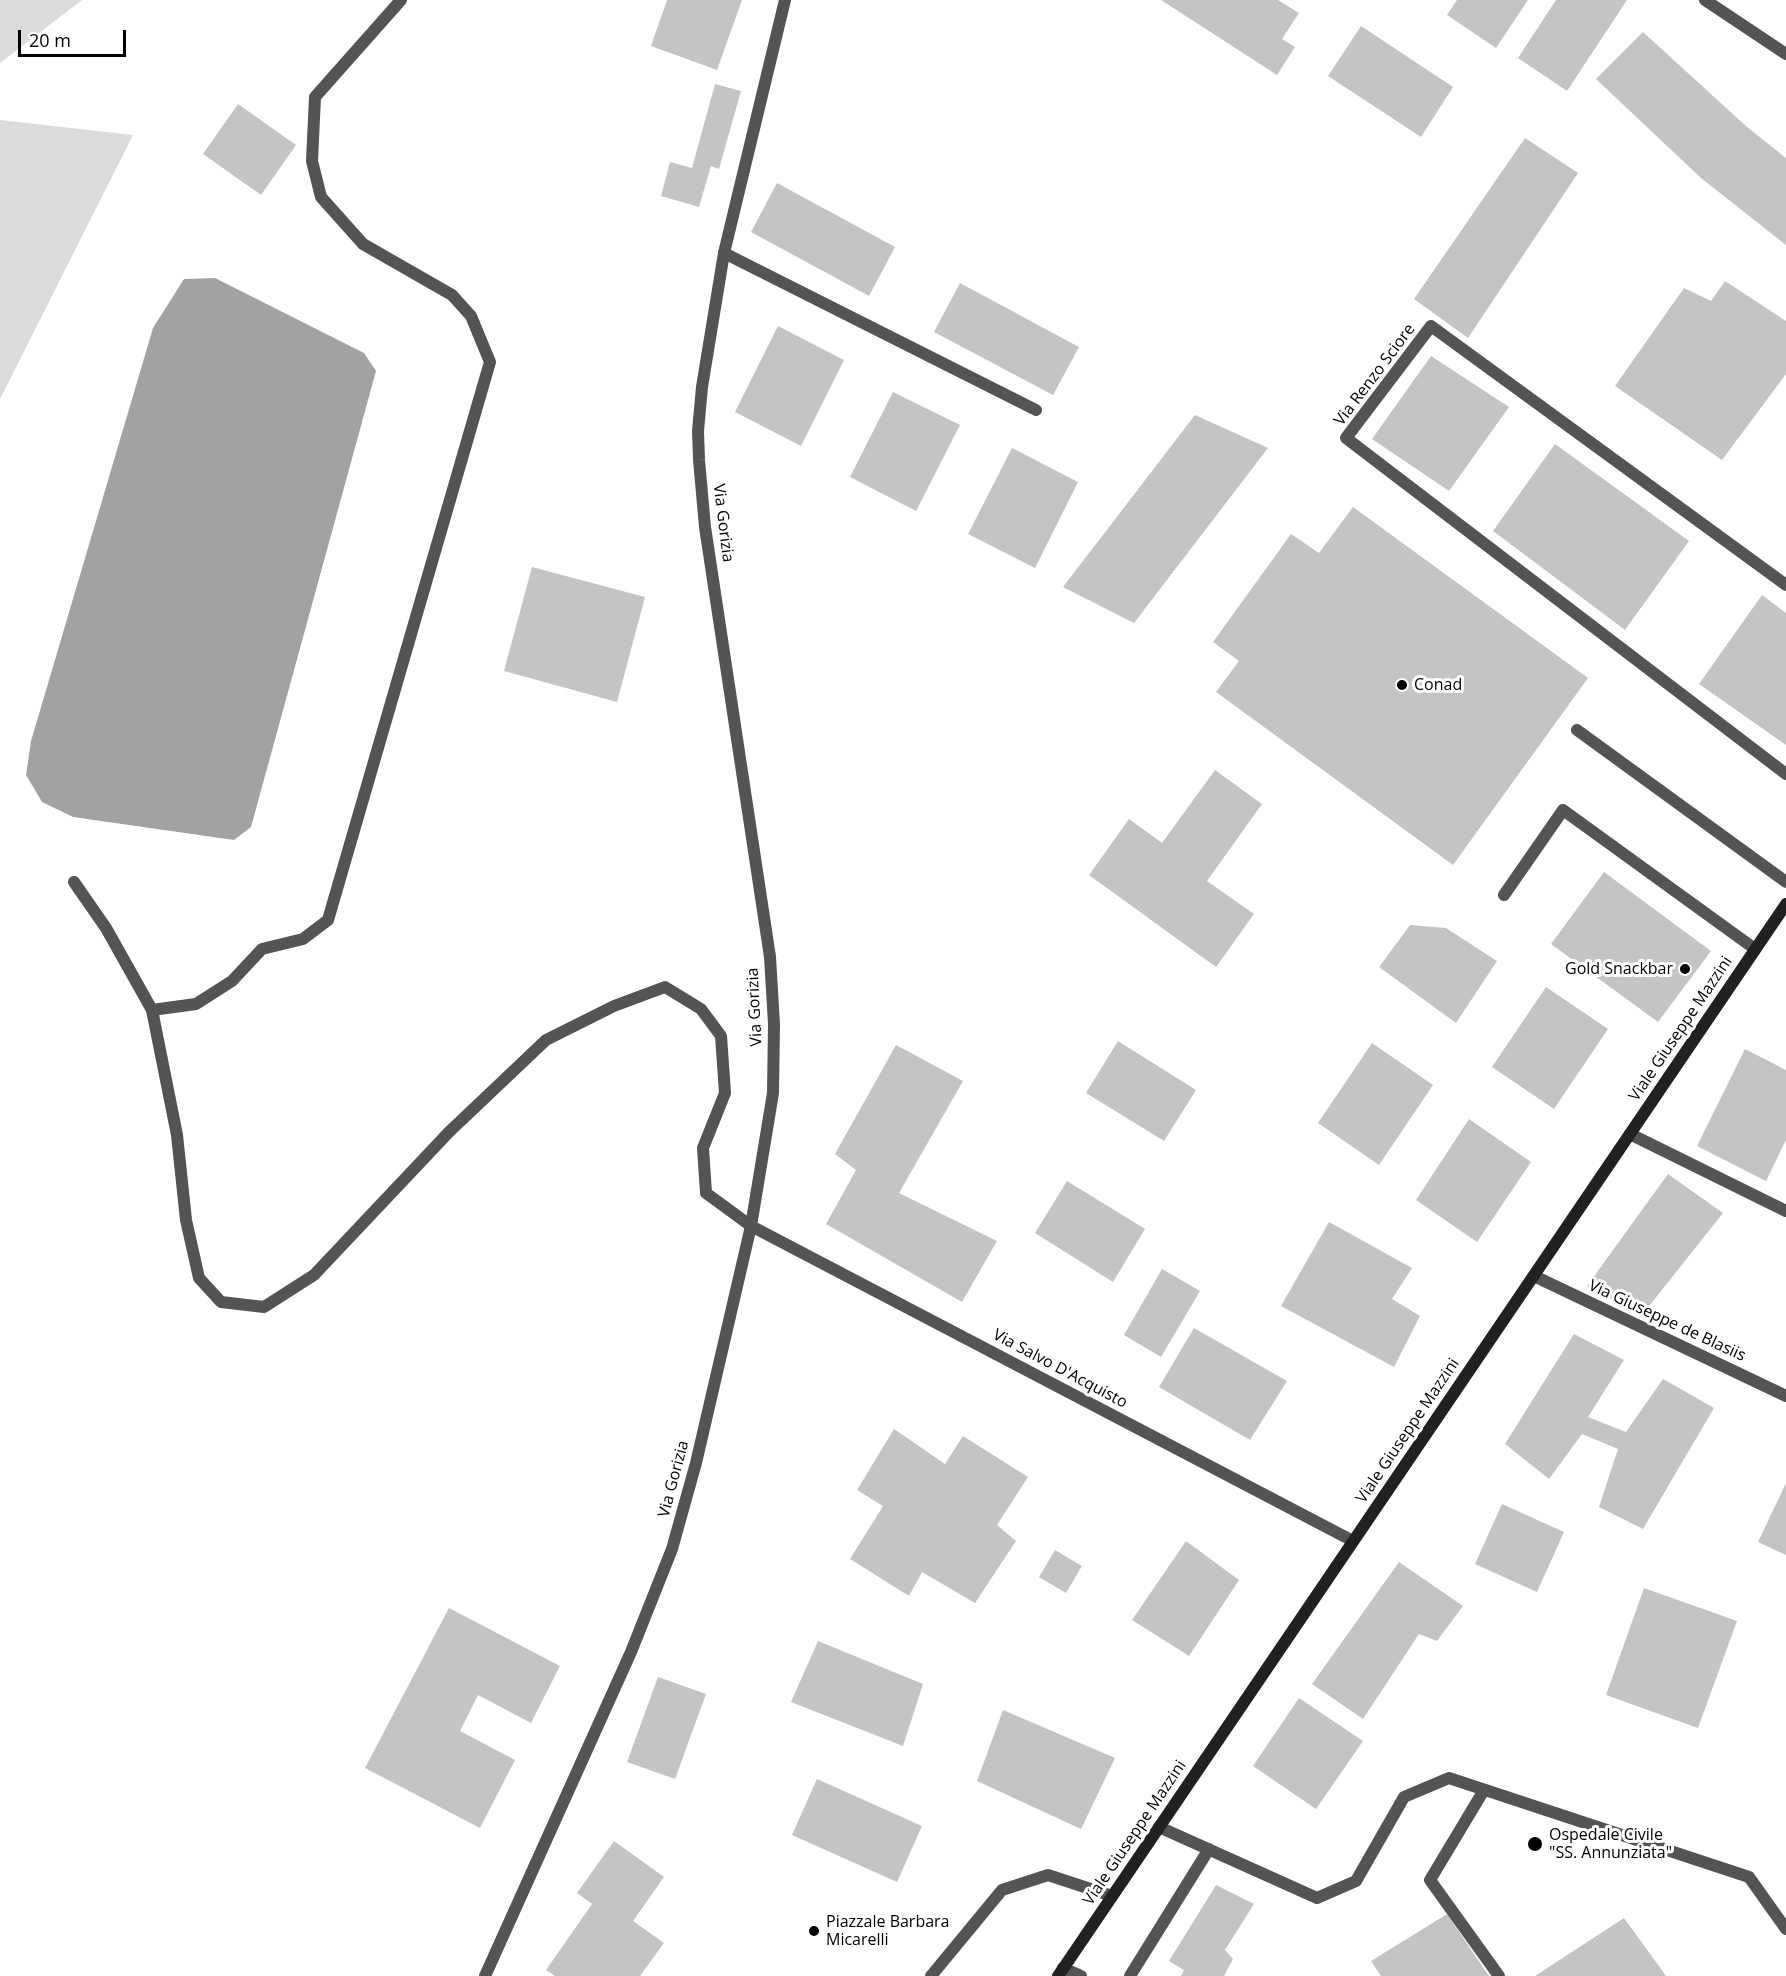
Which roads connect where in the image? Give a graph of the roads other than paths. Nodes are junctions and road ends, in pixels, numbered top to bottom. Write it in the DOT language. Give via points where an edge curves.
graph roads {
  1 [pos="401,0"];
  2 [pos="785,0"];
  3 [pos="1705,0"];
  4 [pos="1786,54"];
  5 [pos="724,253"];
  6 [pos="1036,410"];
  7 [pos="1786,585"];
  8 [pos="1578,730"];
  9 [pos="1786,774"];
  10 [pos="74,882"];
  11 [pos="1786,882"];
  12 [pos="1504,895"];
  13 [pos="1786,904"];
  14 [pos="1755,949"];
  15 [pos="152,1010"];
  16 [pos="1630,1134"];
  17 [pos="1786,1211"];
  18 [pos="751,1226"];
  19 [pos="1534,1276"];
  20 [pos="1786,1396"];
  21 [pos="1353,1541"];
  22 [pos="1484,1790"];
  23 [pos="1159,1827"];
  24 [pos="1209,1849"];
  25 [pos="1112,1896"];
  26 [pos="1786,1929"];
  27 [pos="1061,1972"];
  28 [pos="485,1976"];
  29 [pos="932,1976"];
  30 [pos="1081,1976"];
  31 [pos="1130,1976"];
  32 [pos="1499,1976"];
  1 -- 15 [label="street" via="315,97 314,170 321,197 363,244 452,295 471,316 490,362 328,920 303,939 262,949 232,981 195,1004"];
  2 -- 5 [label="street, Via Gorizia"];
  3 -- 4 [label="street"];
  5 -- 6 [label="street"];
  5 -- 18 [label="street, Via Gorizia" via="698,431 705,527 770,957 774,1013 773,1093"];
  7 -- 9 [label="street, Via Renzo Sciore" via="1431,326 1346,438"];
  8 -- 11 [label="street"];
  10 -- 15 [label="street" via="106,928"];
  12 -- 14 [label="street" via="1563,810"];
  13 -- 14 [label="main road, Viale Giuseppe Mazzini"];
  14 -- 16 [label="main road, Viale Giuseppe Mazzini"];
  15 -- 18 [label="street, Via Salvo D'Acquisto" via="177,1135 186,1220 199,1278 221,1302 264,1307 314,1275 449,1132 546,1040 614,1006 665,987 701,1009 721,1036 724,1093 703,1148 706,1193"];
  16 -- 17 [label="street"];
  16 -- 19 [label="main road, Viale Giuseppe Mazzini"];
  18 -- 21 [label="street, Via Salvo D'Acquisto"];
  18 -- 28 [label="street, Via Gorizia" via="672,1549 631,1652"];
  19 -- 20 [label="street, Via Giuseppe de Blasiis"];
  19 -- 21 [label="main road, Viale Giuseppe Mazzini"];
  21 -- 23 [label="main road, Viale Giuseppe Mazzini"];
  22 -- 24 [label="street" via="1449,1778 1404,1797 1356,1881 1317,1898"];
  22 -- 26 [label="street" via="1749,1877"];
  22 -- 32 [label="street" via="1430,1880"];
  23 -- 24 [label="street"];
  23 -- 25 [label="main road, Viale Giuseppe Mazzini"];
  24 -- 31 [label="street"];
  25 -- 27 [label="main road, Viale Giuseppe Mazzini"];
  25 -- 29 [label="street" via="1048,1875 1002,1890"];
  27 -- 30 [label="street"];
}
